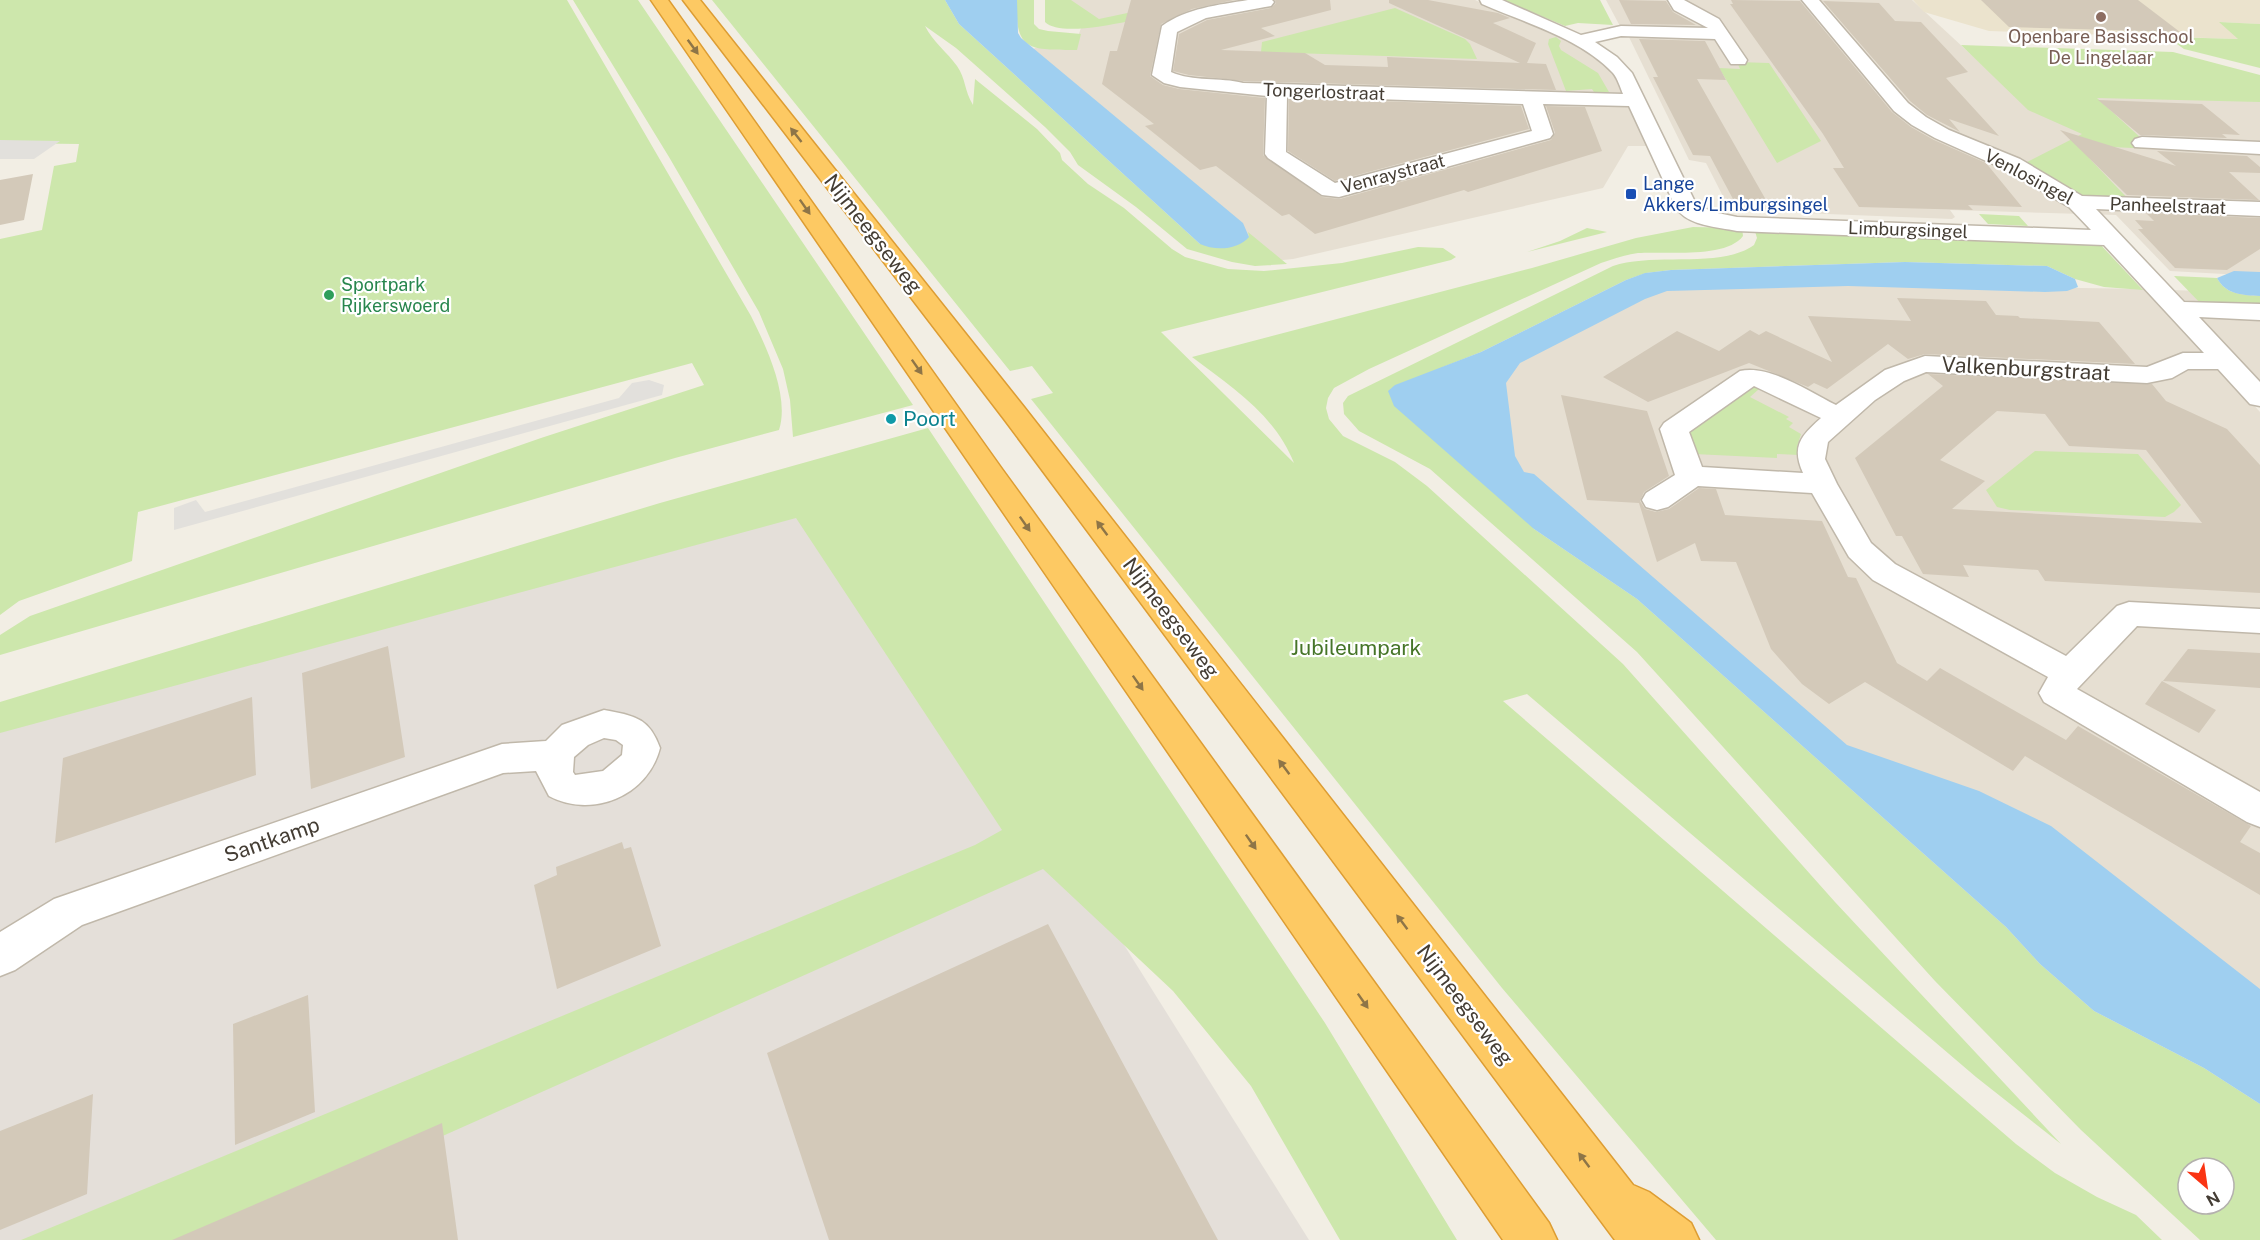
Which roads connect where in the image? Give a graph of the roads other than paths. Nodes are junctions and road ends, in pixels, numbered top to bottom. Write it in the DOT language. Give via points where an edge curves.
graph roads {
  1 [pos="659,0"];
  2 [pos="691,0"];
  3 [pos="1178,0"];
  4 [pos="1488,0"];
  5 [pos="1676,0"];
  6 [pos="1810,0"];
  7 [pos="1265,2"];
  8 [pos="1231,4"];
  9 [pos="1203,14"];
  10 [pos="1722,34"];
  11 [pos="1578,41"];
  12 [pos="1738,60"];
  13 [pos="1277,90"];
  14 [pos="1531,97"];
  15 [pos="1636,100"];
  16 [pos="2142,143"];
  17 [pos="2251,147"];
  18 [pos="2260,162"];
  19 [pos="2077,202"];
  20 [pos="2260,209"];
  21 [pos="2112,238"];
  22 [pos="2177,309"];
  23 [pos="2260,312"];
  24 [pos="2226,361"];
  25 [pos="2260,398"];
  26 [pos="1838,416"];
  27 [pos="1690,476"];
  28 [pos="1822,484"];
  29 [pos="1658,500"];
  30 [pos="2260,621"];
  31 [pos="2068,673"];
  32 [pos="556,755"];
  33 [pos="2260,811"];
  34 [pos="0,957"];
  35 [pos="1607,1190"];
  36 [pos="1532,1240"];
  37 [pos="1645,1240"];
  38 [pos="1674,1240"];
  1 -- 36 [label="highway, Nijmeegseweg, one-way"];
  35 -- 2 [label="highway, Nijmeegseweg, one-way" via="1014,413"];
  3 -- 9 [label="street"];
  4 -- 11 [label="street, Limburgsingel"];
  5 -- 10 [label="street" via="1713,23"];
  6 -- 19 [label="street, Venlosingel" via="1901,107 1919,121 2012,164"];
  7 -- 8 [label="street, Tongerlostraat"];
  8 -- 9 [label="street, Tongerlostraat"];
  9 -- 13 [label="street, Tongerlostraat" via="1168,30 1161,75 1179,82"];
  10 -- 11 [label="street" via="1621,31"];
  10 -- 12 [label="street"];
  11 -- 15 [label="street, Limburgsingel" via="1612,61 1623,73"];
  13 -- 14 [label="street, Tongerlostraat"];
  13 -- 14 [label="street, Venraystraat" via="1275,154 1330,190 1544,134"];
  14 -- 15 [label="street, Tongerlostraat"];
  15 -- 21 [label="street, Limburgsingel" via="1688,208 1706,218 1737,224"];
  16 -- 17 [label="street"];
  17 -- 18 [label="street"];
  19 -- 20 [label="street, Panheelstraat"];
  19 -- 21 [label="street, Venlosingel"];
  21 -- 22 [label="street, Venlosingel"];
  22 -- 23 [label="street"];
  22 -- 24 [label="street, Venlosingel"];
  24 -- 25 [label="street, Venlosingel"];
  24 -- 26 [label="street, Valkenburgstraat" via="2183,361 2163,372 2147,375 1925,364 1898,373"];
  26 -- 27 [label="street" via="1759,378 1749,377 1674,429"];
  26 -- 28 [label="street, Valkenburgstraat" via="1814,440 1812,459"];
  27 -- 28 [label="street"];
  27 -- 29 [label="street"];
  28 -- 31 [label="street, Valkenburgstraat" via="1860,550 1884,572"];
  30 -- 31 [label="street" via="2129,614"];
  31 -- 33 [label="street" via="2056,693"];
  32 -- 34 [label="street, Santkamp" via="502,759 68,912"];
  35 -- 37 [label="highway, Nijmeegseweg"];
  35 -- 38 [label="highway"];
}
